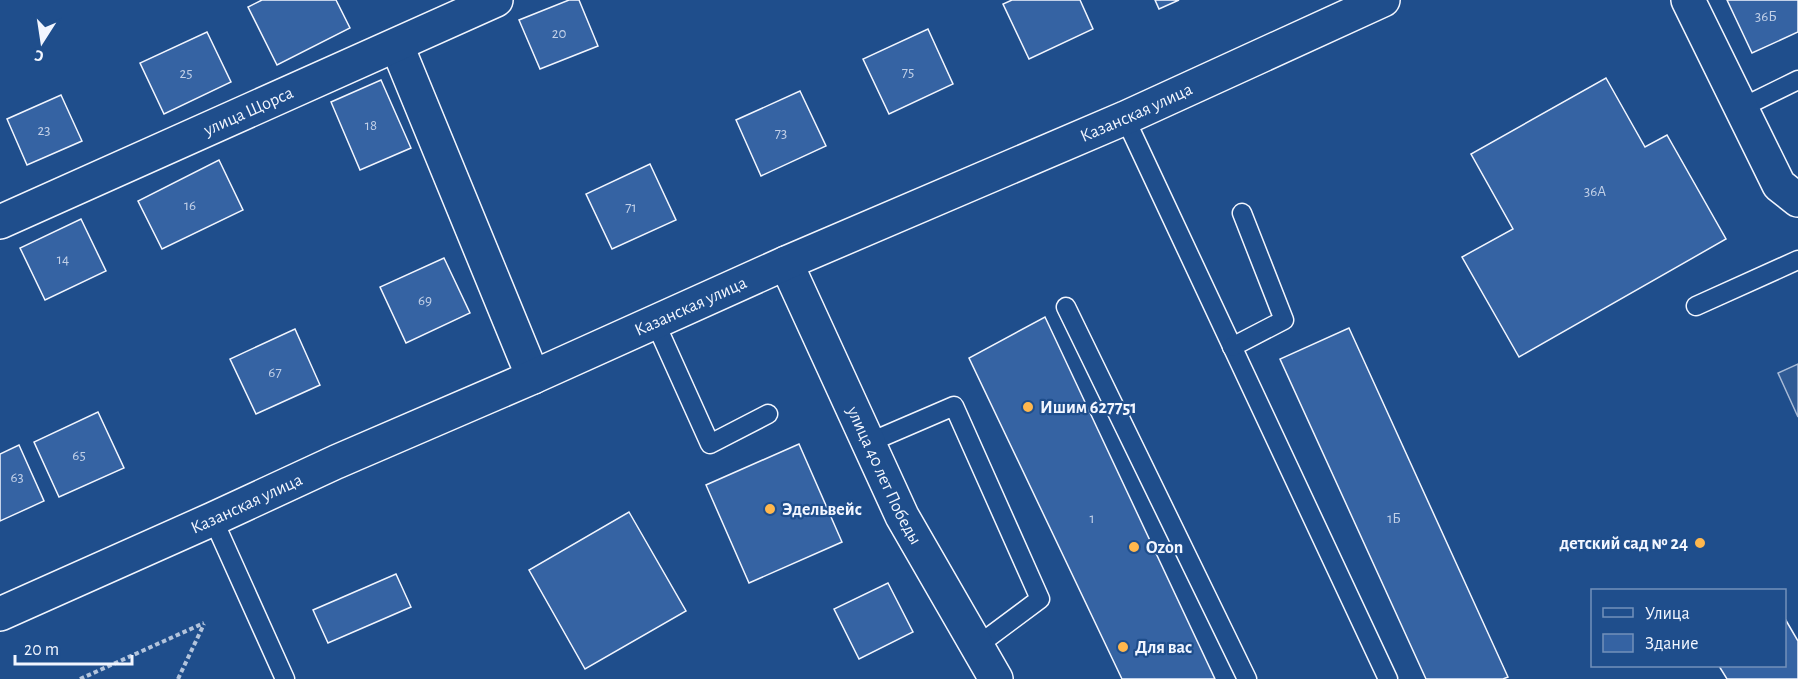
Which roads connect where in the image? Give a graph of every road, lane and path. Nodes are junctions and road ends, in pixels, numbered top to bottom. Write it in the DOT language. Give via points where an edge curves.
graph roads {
  1 [pos="496,0"];
  2 [pos="1383,0"];
  3 [pos="1688,0"];
  4 [pos="397,45"];
  5 [pos="1798,80"];
  6 [pos="1742,108"];
  7 [pos="1125,118"];
  8 [pos="1798,200"];
  9 [pos="1242,213"];
  10 [pos="0,222"];
  11 [pos="1798,260"];
  12 [pos="786,263"];
  13 [pos="1696,306"];
  14 [pos="1066,307"];
  15 [pos="655,322"];
  16 [pos="1232,347"];
  17 [pos="533,377"];
  18 [pos="768,414"];
  19 [pos="868,443"];
  20 [pos="213,519"];
  21 [pos="0,614"];
  22 [pos="977,646"];
  23 [pos="80,679"];
  24 [pos="178,679"];
  25 [pos="285,679"];
  26 [pos="996,679"];
  27 [pos="1247,679"];
  28 [pos="1388,679"];
  1 -- 4 [label="street, улица Щорса"];
  2 -- 7 [label="street, Казанская улица"];
  3 -- 6 [label="street"];
  4 -- 10 [label="street, улица Щорса"];
  4 -- 17 [label="street"];
  5 -- 6 [label="lane"];
  6 -- 8 [label="street" via="1779,185"];
  7 -- 12 [label="street, Казанская улица"];
  7 -- 16 [label="lane"];
  9 -- 16 [label="lane" via="1284,320"];
  11 -- 13 [label="lane"];
  12 -- 15 [label="street, Казанская улица"];
  12 -- 19 [label="street, улица 40 лет Победы"];
  14 -- 27 [label="lane"];
  15 -- 17 [label="street, Казанская улица"];
  15 -- 18 [label="lane" via="710,444"];
  16 -- 28 [label="lane"];
  17 -- 20 [label="street, Казанская улица"];
  19 -- 22 [label="street, улица 40 лет Победы" via="902,516"];
  19 -- 22 [label="lane" via="954,406 1040,599"];
  20 -- 21 [label="street, Казанская улица"];
  20 -- 25 [label="lane"];
  22 -- 26 [label="street, улица 40 лет Победы"];
  23 -- 24 [label="path" via="204,623"];
}
